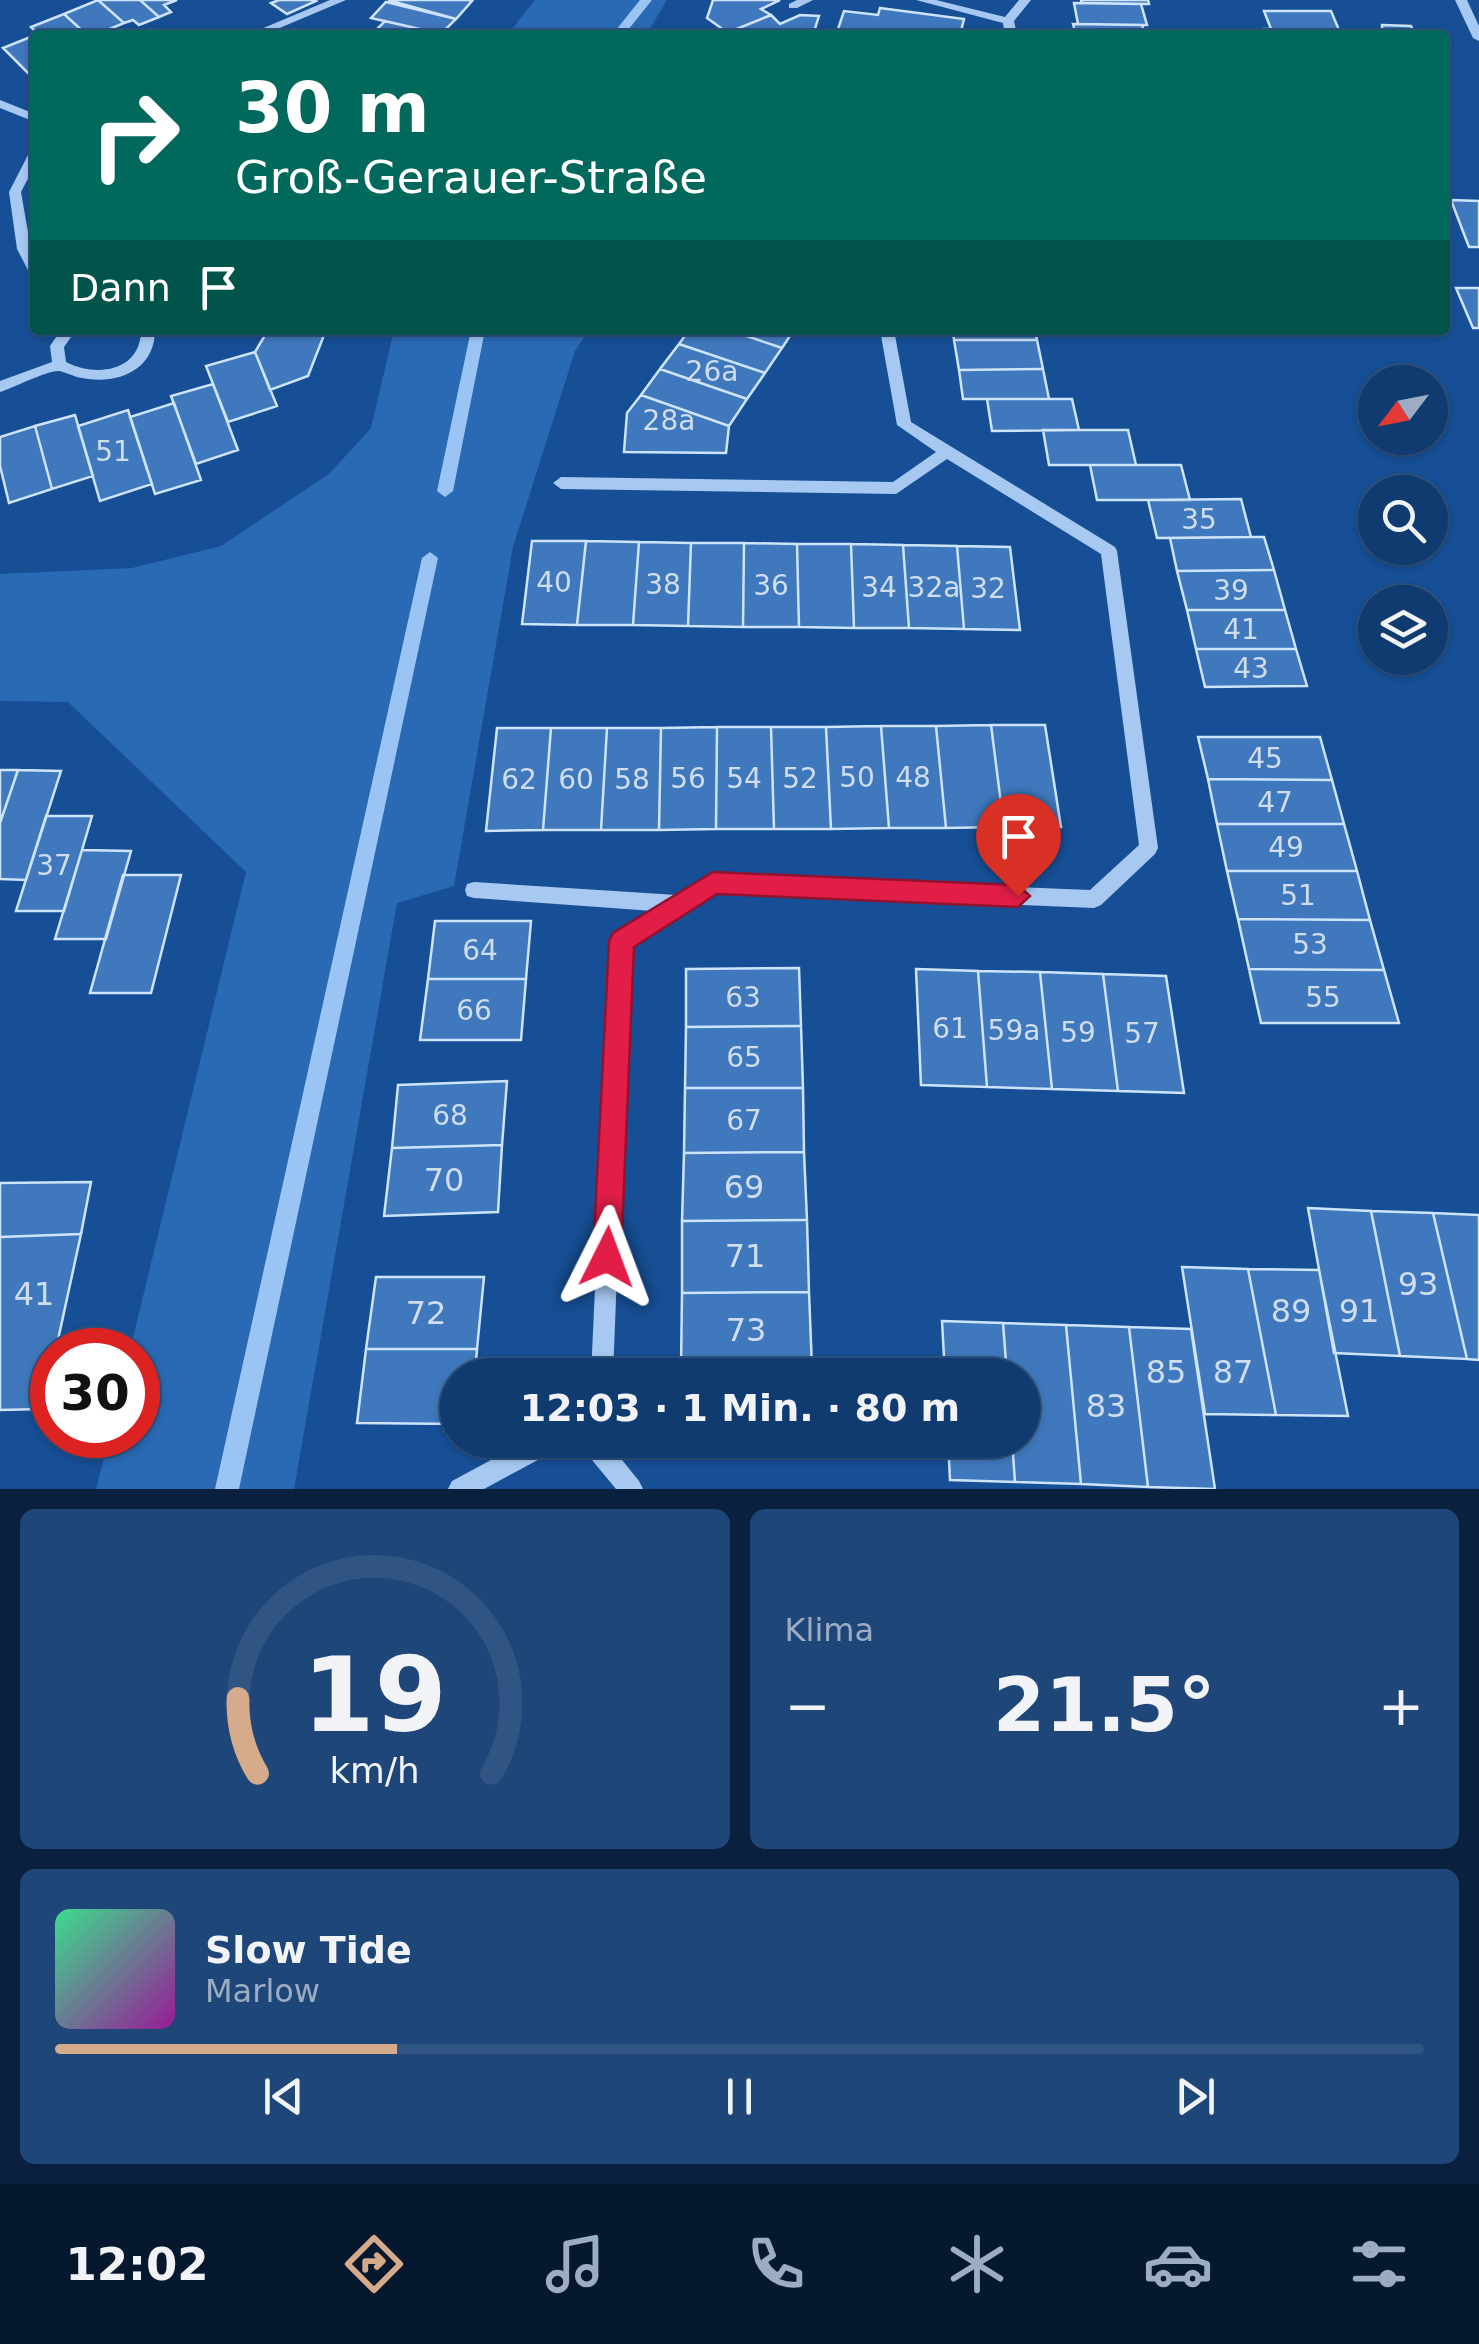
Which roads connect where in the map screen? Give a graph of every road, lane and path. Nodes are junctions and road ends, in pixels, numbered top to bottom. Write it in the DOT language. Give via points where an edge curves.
graph roads {
  1 [pos="340,0"];
  2 [pos="807,0"];
  3 [pos="922,0"];
  4 [pos="1025,0"];
  5 [pos="1461,0"];
  6 [pos="792,6"];
  7 [pos="1008,21"];
  8 [pos="266,30"];
  9 [pos="1010,30"];
  10 [pos="1479,38"];
  11 [pos="0,104"];
  12 [pos="30,116"];
  13 [pos="30,164"];
  14 [pos="30,261"];
  15 [pos="65,335"];
  16 [pos="149,335"];
  17 [pos="889,335"];
  18 [pos="60,365"];
  19 [pos="0,386"];
  20 [pos="946,452"];
  21 [pos="561,483"];
  22 [pos="474,890"];
  23 [pos="680,904"];
  24 [pos="603,1358"];
  25 [pos="518,1458"];
  26 [pos="609,1458"];
  27 [pos="460,1489"];
  28 [pos="632,1489"];
  1 -- 8 [label="street"];
  2 -- 6 [label="street"];
  3 -- 7 [label="street"];
  4 -- 7 [label="street"];
  5 -- 10 [label="street"];
  7 -- 9 [label="street"];
  11 -- 12 [label="street"];
  13 -- 14 [label="street" via="15,192"];
  15 -- 18 [label="street" via="57,346"];
  16 -- 18 [label="street" via="143,354 117,372 84,376"];
  17 -- 20 [label="street" via="904,424"];
  18 -- 19 [label="street"];
  20 -- 21 [label="street" via="896,488"];
  20 -- 23 [label="street" via="1110,552 1149,848 1094,899 713,883"];
  22 -- 23 [label="street"];
  23 -- 24 [label="street" via="622,941"];
  25 -- 27 [label="street"];
  26 -- 28 [label="street"];
}
